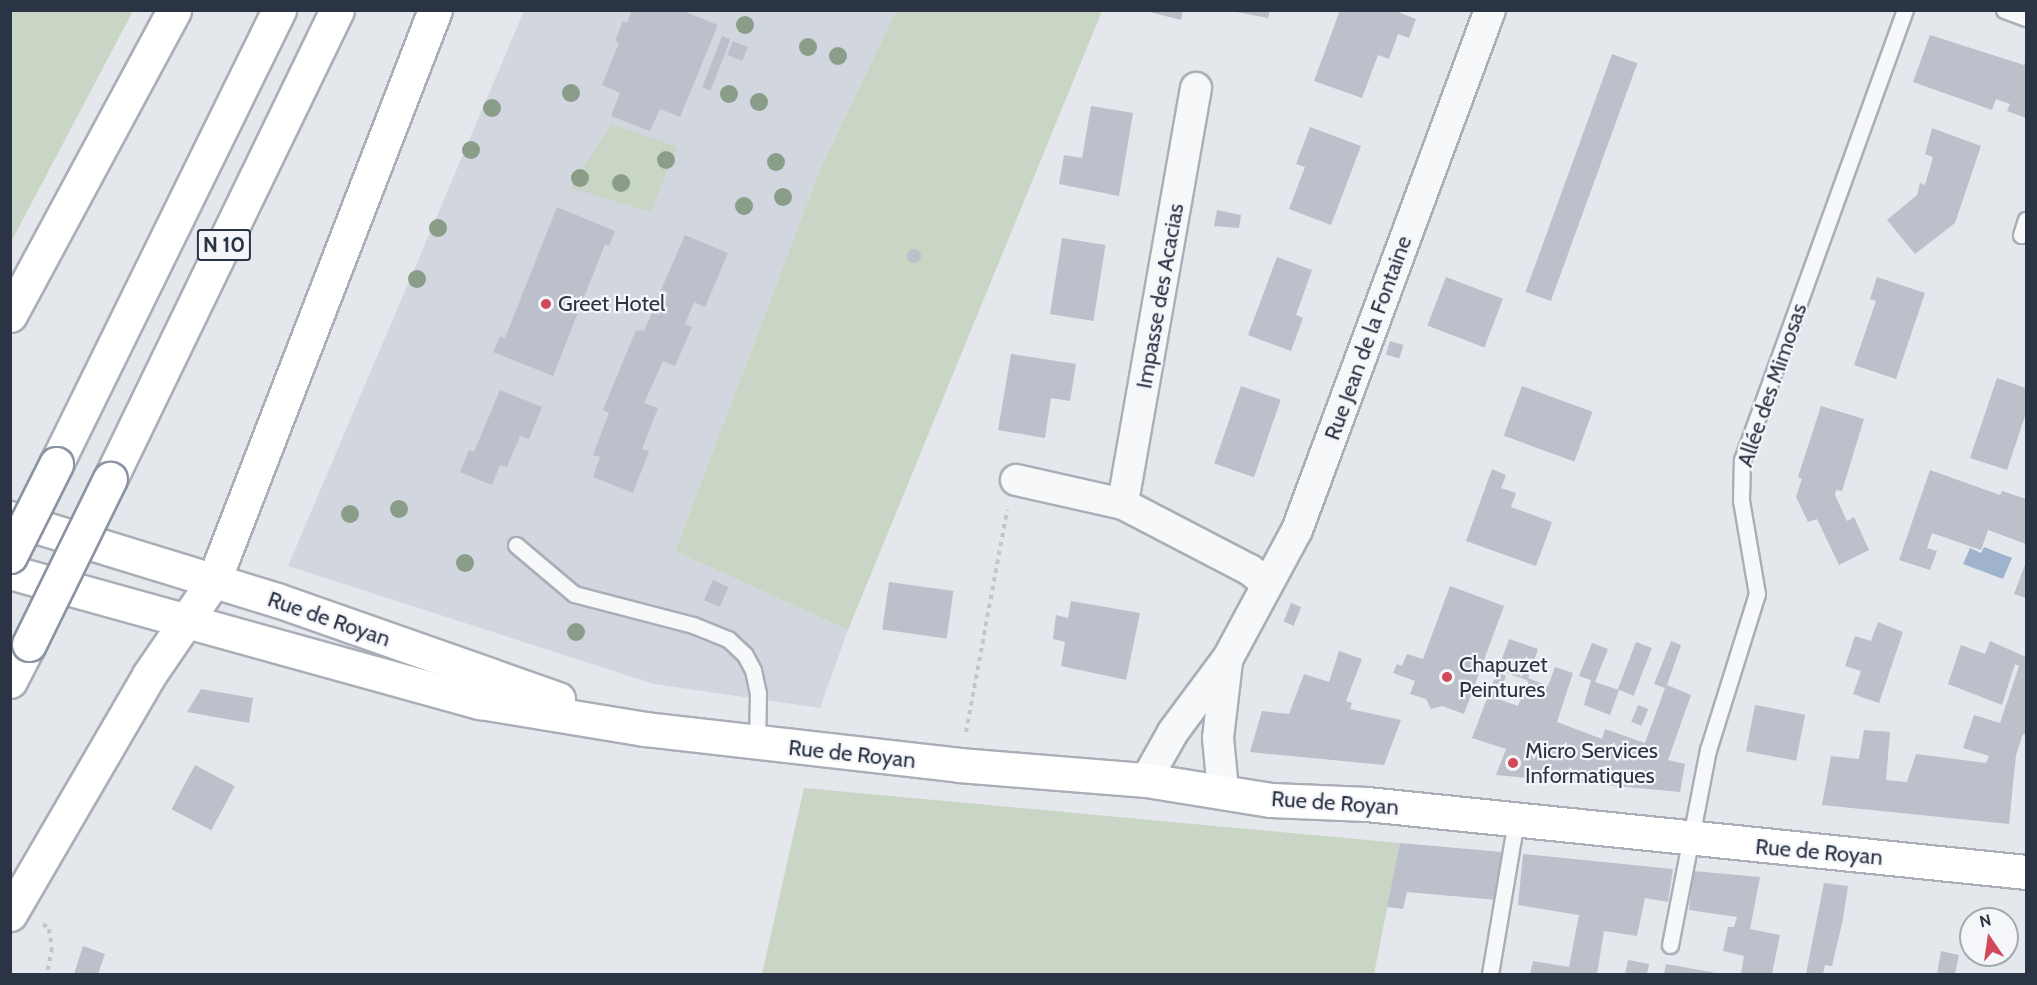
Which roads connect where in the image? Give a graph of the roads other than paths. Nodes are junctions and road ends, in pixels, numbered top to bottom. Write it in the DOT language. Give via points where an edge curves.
graph roads {
  1 [pos="174,10"];
  2 [pos="279,10"];
  3 [pos="337,10"];
  4 [pos="435,10"];
  5 [pos="1490,10"];
  6 [pos="1905,10"];
  7 [pos="2004,10"];
  8 [pos="2026,18"];
  9 [pos="1196,88"];
  10 [pos="2026,220"];
  11 [pos="2021,235"];
  12 [pos="10,315"];
  13 [pos="1016,480"];
  14 [pos="1123,504"];
  15 [pos="10,518"];
  16 [pos="516,545"];
  17 [pos="10,556"];
  18 [pos="10,572"];
  19 [pos="214,580"];
  20 [pos="1267,584"];
  21 [pos="186,621"];
  22 [pos="1228,658"];
  23 [pos="10,681"];
  24 [pos="645,729"];
  25 [pos="757,743"];
  26 [pos="1146,780"];
  27 [pos="1223,790"];
  28 [pos="1516,820"];
  29 [pos="1688,838"];
  30 [pos="2026,872"];
  31 [pos="13,909"];
  32 [pos="1670,945"];
  33 [pos="1490,975"];
  1 -- 12 [label="main road"];
  2 -- 17 [label="main road, N 10, bridge"];
  3 -- 23 [label="main road, N 10, bridge"];
  4 -- 19 [label="main road"];
  5 -- 20 [label="street, Rue Jean de la Fontaine" via="1297,530"];
  6 -- 29 [label="lane, Allée des Mimosas" via="1742,460 1741,500 1757,594 1708,750"];
  7 -- 8 [label="lane"];
  9 -- 14 [label="street, Impasse des Acacias"];
  10 -- 11 [label="lane"];
  13 -- 14 [label="street"];
  14 -- 20 [label="street" via="1250,570"];
  15 -- 19 [label="main road, Rue de Royan"];
  16 -- 25 [label="lane" via="574,594 693,625 728,639 745,655 753,670 758,693"];
  18 -- 21 [label="main road, Rue de Royan"];
  19 -- 21 [label="main road"];
  19 -- 24 [label="main road, Rue de Royan"];
  20 -- 22 [label="street, Rue Jean de la Fontaine"];
  21 -- 24 [label="main road, Rue de Royan" via="480,702"];
  21 -- 31 [label="main road" via="149,675"];
  22 -- 26 [label="street, Rue Jean de la Fontaine" via="1173,732"];
  22 -- 27 [label="street, Rue Jean de la Fontaine" via="1218,738"];
  24 -- 25 [label="main road, Rue de Royan"];
  25 -- 26 [label="main road, Rue de Royan"];
  26 -- 27 [label="main road, Rue de Royan"];
  27 -- 28 [label="main road, Rue de Royan" via="1271,800 1367,804"];
  28 -- 29 [label="main road, Rue de Royan"];
  28 -- 33 [label="lane"];
  29 -- 30 [label="main road, Rue de Royan"];
  29 -- 32 [label="lane, Allée des Mimosas"];
}
